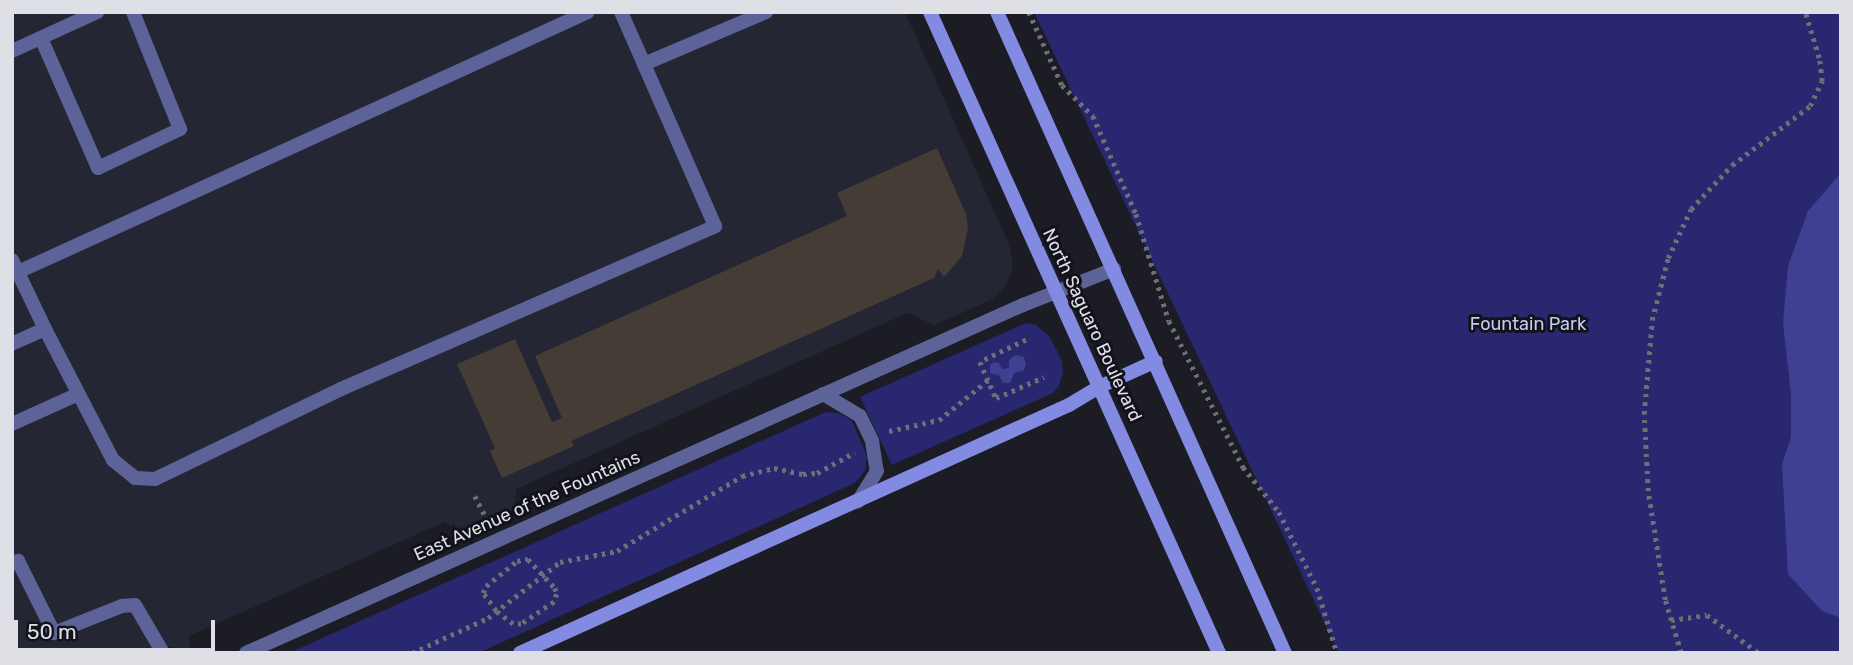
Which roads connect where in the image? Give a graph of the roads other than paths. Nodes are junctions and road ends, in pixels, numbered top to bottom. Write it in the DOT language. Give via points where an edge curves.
graph roads {
  1 [pos="97,12"];
  2 [pos="133,12"];
  3 [pos="588,12"];
  4 [pos="621,12"];
  5 [pos="766,12"];
  6 [pos="930,12"];
  7 [pos="997,12"];
  8 [pos="41,38"];
  9 [pos="12,51"];
  10 [pos="644,64"];
  11 [pos="15,266"];
  12 [pos="1114,269"];
  13 [pos="1057,293"];
  14 [pos="45,329"];
  15 [pos="12,344"];
  16 [pos="1156,361"];
  17 [pos="1101,386"];
  18 [pos="78,394"];
  19 [pos="823,394"];
  20 [pos="12,424"];
  21 [pos="858,502"];
  22 [pos="12,564"];
  23 [pos="163,653"];
  24 [pos="246,653"];
  25 [pos="520,653"];
  26 [pos="1219,653"];
  27 [pos="1285,653"];
  1 -- 8 [label="street"];
  2 -- 8 [label="street" via="180,129 98,169"];
  3 -- 11 [label="street"];
  4 -- 10 [label="street"];
  5 -- 10 [label="street"];
  6 -- 13 [label="main road, North Saguaro Boulevard"];
  7 -- 12 [label="main road"];
  8 -- 9 [label="street"];
  10 -- 18 [label="street" via="715,226 341,389 155,479 135,478 113,460"];
  11 -- 14 [label="street"];
  12 -- 13 [label="street, East Avenue of the Fountains"];
  12 -- 16 [label="main road"];
  13 -- 17 [label="main road, North Saguaro Boulevard"];
  13 -- 19 [label="street, East Avenue of the Fountains"];
  14 -- 15 [label="street"];
  14 -- 18 [label="street"];
  16 -- 17 [label="main road"];
  16 -- 27 [label="main road"];
  17 -- 21 [label="main road"];
  17 -- 26 [label="main road, North Saguaro Boulevard"];
  18 -- 20 [label="street"];
  19 -- 21 [label="street" via="860,416 872,441 877,471"];
  19 -- 24 [label="street, East Avenue of the Fountains"];
  21 -- 25 [label="main road"];
  22 -- 23 [label="street" via="18,561 54,633 135,605"];
}
